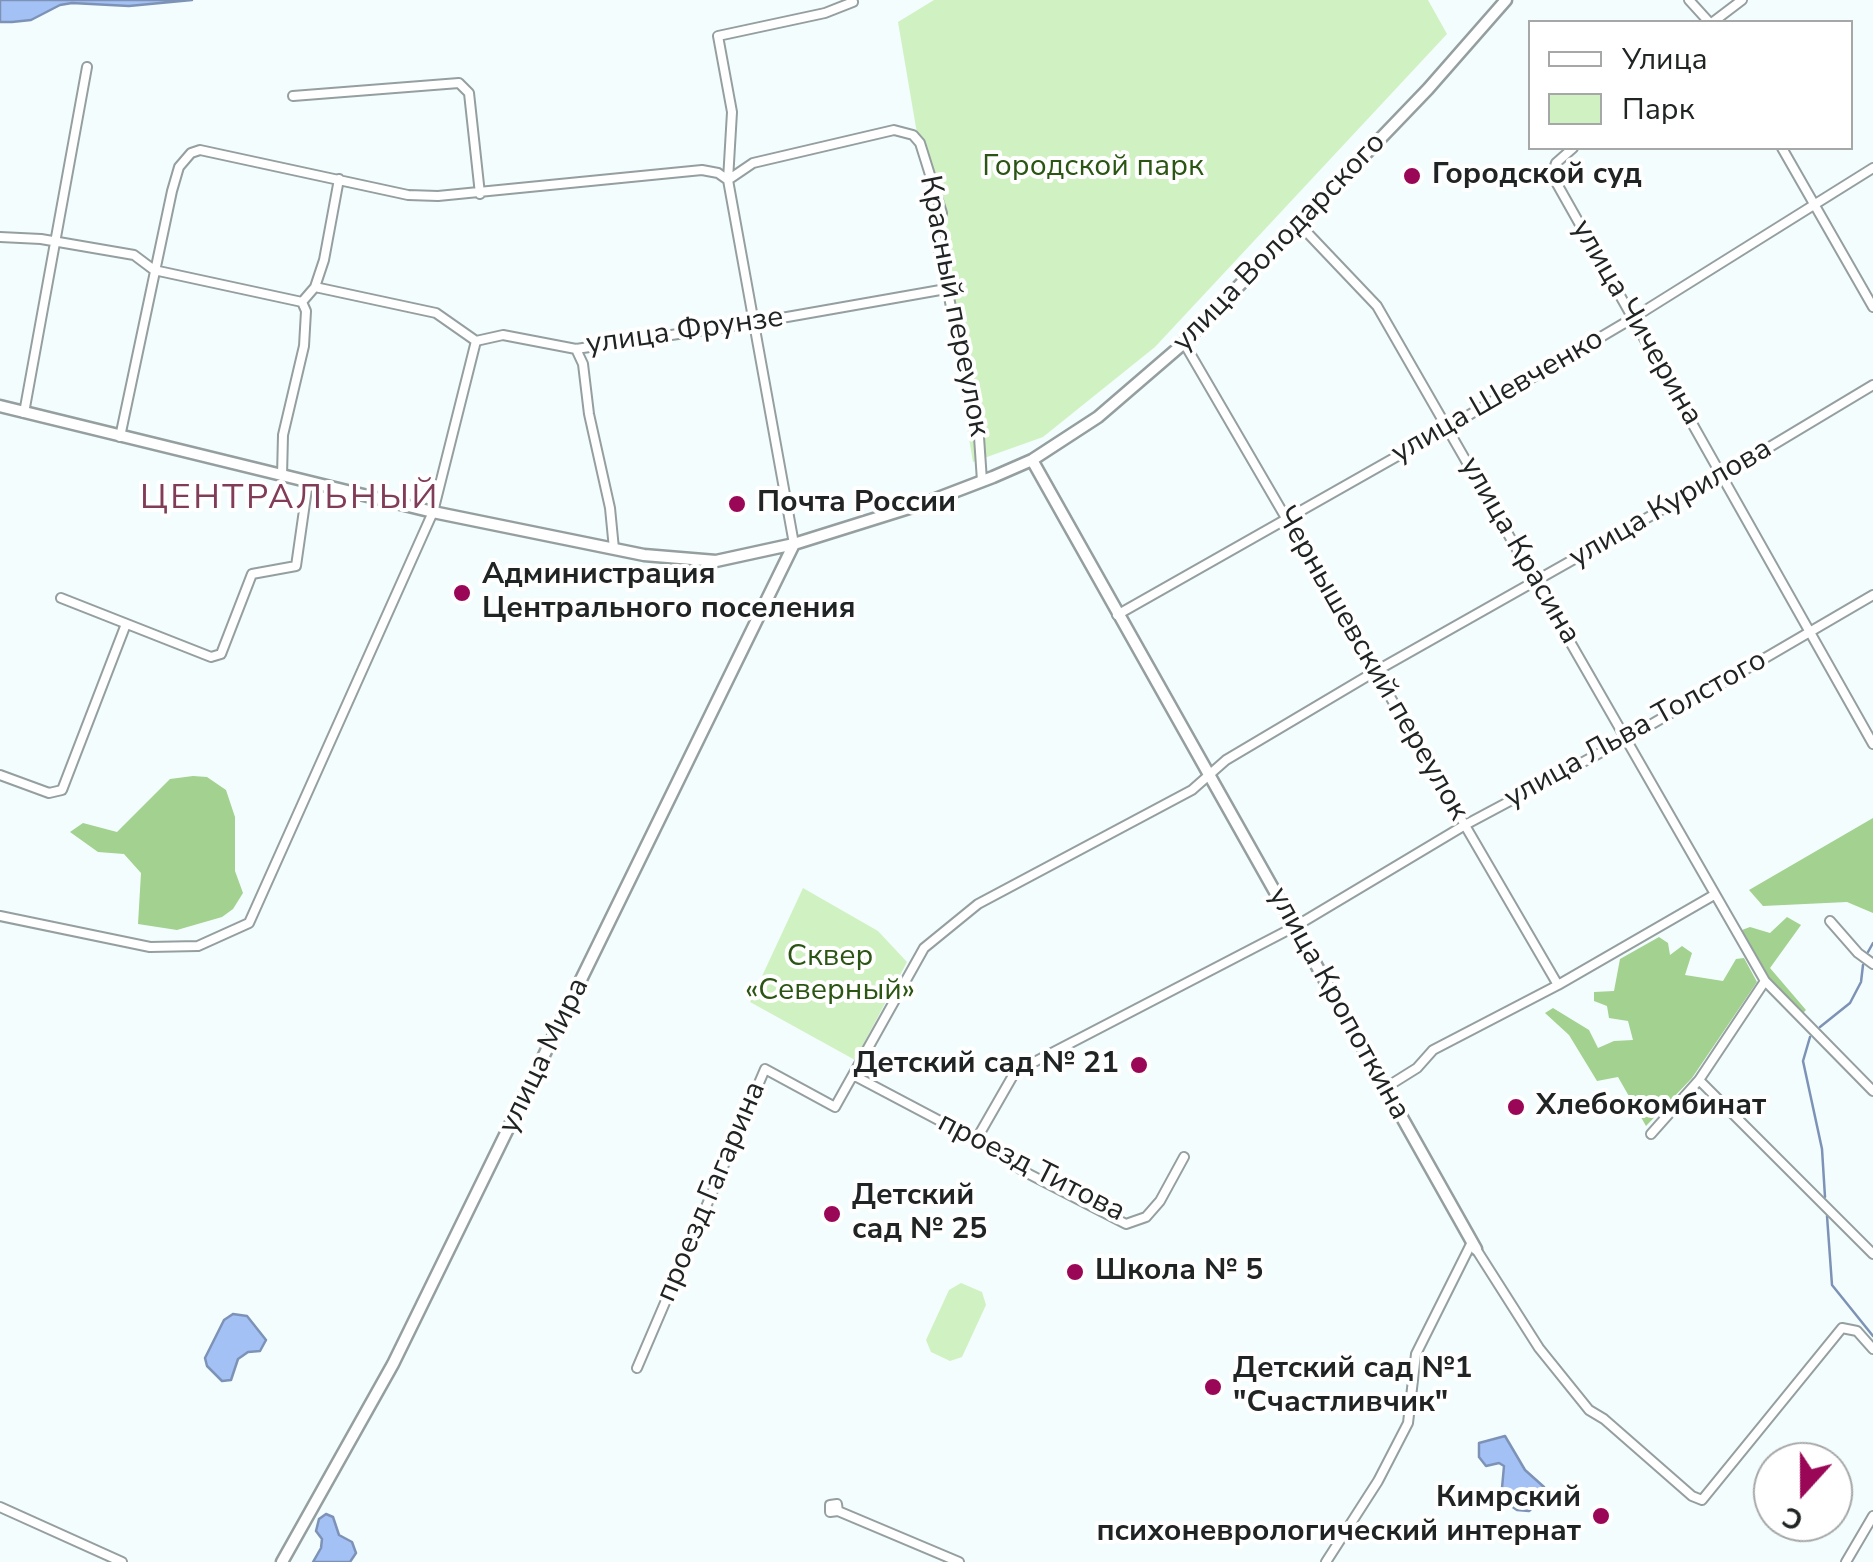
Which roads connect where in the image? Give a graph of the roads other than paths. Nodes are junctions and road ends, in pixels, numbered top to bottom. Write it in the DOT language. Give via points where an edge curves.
graph roads {
  1 [pos="1506,0"];
  2 [pos="1689,0"];
  3 [pos="1742,0"];
  4 [pos="853,2"];
  5 [pos="1709,20"];
  6 [pos="1714,20"];
  7 [pos="87,67"];
  8 [pos="293,96"];
  9 [pos="1571,150"];
  10 [pos="1783,150"];
  11 [pos="1873,168"];
  12 [pos="339,179"];
  13 [pos="728,180"];
  14 [pos="480,194"];
  15 [pos="1816,206"];
  16 [pos="1299,224"];
  17 [pos="0,237"];
  18 [pos="56,244"];
  19 [pos="154,270"];
  20 [pos="315,286"];
  21 [pos="946,289"];
  22 [pos="302,302"];
  23 [pos="1873,308"];
  24 [pos="1633,318"];
  25 [pos="754,323"];
  26 [pos="476,341"];
  27 [pos="1184,343"];
  28 [pos="576,349"];
  29 [pos="1873,384"];
  30 [pos="0,406"];
  31 [pos="24,413"];
  32 [pos="1448,428"];
  33 [pos="120,437"];
  34 [pos="1032,460"];
  35 [pos="1723,475"];
  36 [pos="282,476"];
  37 [pos="982,481"];
  38 [pos="308,482"];
  39 [pos="433,512"];
  40 [pos="1285,517"];
  41 [pos="794,544"];
  42 [pos="614,549"];
  43 [pos="1536,582"];
  44 [pos="1873,594"];
  45 [pos="62,598"];
  46 [pos="1117,615"];
  47 [pos="126,624"];
  48 [pos="1811,631"];
  49 [pos="1376,671"];
  50 [pos="1628,738"];
  51 [pos="1873,744"];
  52 [pos="0,775"];
  53 [pos="1211,776"];
  54 [pos="1465,825"];
  55 [pos="1714,895"];
  56 [pos="0,916"];
  57 [pos="1830,921"];
  58 [pos="1296,926"];
  59 [pos="1873,964"];
  60 [pos="1766,980"];
  61 [pos="1558,985"];
  62 [pos="853,1075"];
  63 [pos="1699,1080"];
  64 [pos="1384,1088"];
  65 [pos="1873,1091"];
  66 [pos="1650,1134"];
  67 [pos="976,1140"];
  68 [pos="1184,1157"];
  69 [pos="1474,1245"];
  70 [pos="1873,1254"];
  71 [pos="1873,1349"];
  72 [pos="637,1368"];
  73 [pos="0,1508"];
  74 [pos="838,1511"];
  75 [pos="1873,1516"];
  76 [pos="122,1562"];
  77 [pos="282,1562"];
  78 [pos="959,1562"];
  79 [pos="1326,1562"];
  80 [pos="1846,1562"];
  1 -- 16 [label="street, улица Володарского"];
  2 -- 5 [label="street"];
  3 -- 6 [label="street"];
  4 -- 13 [label="street" via="718,36 732,112"];
  7 -- 18 [label="street"];
  8 -- 14 [label="street" via="460,83 469,93"];
  9 -- 24 [label="street, улица Чичерина" via="1552,175"];
  10 -- 15 [label="street"];
  11 -- 15 [label="street, улица Шевченко"];
  12 -- 14 [label="street" via="408,194"];
  12 -- 19 [label="street" via="191,153 172,191"];
  12 -- 20 [label="street"];
  13 -- 14 [label="street" via="702,170"];
  13 -- 21 [label="street, Красный переулок" via="753,163 863,136 894,130 913,135 942,213 936,237"];
  13 -- 25 [label="street"];
  15 -- 23 [label="street"];
  15 -- 24 [label="street, улица Шевченко"];
  16 -- 27 [label="street, улица Володарского"];
  16 -- 32 [label="street, улица Красина" via="1376,306"];
  17 -- 18 [label="street"];
  18 -- 19 [label="street" via="134,255"];
  18 -- 31 [label="street"];
  19 -- 22 [label="street"];
  19 -- 33 [label="street"];
  20 -- 22 [label="street"];
  20 -- 26 [label="street" via="436,313"];
  21 -- 25 [label="street, улица Фрунзе"];
  21 -- 37 [label="street, Красный переулок" via="979,437"];
  22 -- 36 [label="street" via="304,346 283,434"];
  24 -- 32 [label="street, улица Шевченко"];
  24 -- 35 [label="street, улица Чичерина"];
  25 -- 28 [label="street, улица Фрунзе"];
  25 -- 41 [label="street"];
  26 -- 28 [label="street, улица Фрунзе" via="502,335"];
  26 -- 39 [label="street"];
  27 -- 34 [label="street, улица Володарского" via="1098,417"];
  27 -- 40 [label="street, Чернышевский переулок"];
  28 -- 42 [label="street"];
  29 -- 35 [label="street, улица Курилова"];
  30 -- 31 [label="street, улица Володарского"];
  31 -- 33 [label="street, улица Володарского"];
  32 -- 40 [label="street, улица Шевченко"];
  32 -- 43 [label="street, улица Красина"];
  33 -- 36 [label="street, улица Володарского"];
  34 -- 37 [label="street, улица Володарского"];
  34 -- 46 [label="street, улица Кропоткина"];
  35 -- 43 [label="street, улица Курилова"];
  35 -- 48 [label="street, улица Чичерина"];
  36 -- 38 [label="street, улица Володарского"];
  37 -- 41 [label="street, улица Володарского"];
  38 -- 39 [label="street, улица Володарского"];
  38 -- 47 [label="street" via="296,566 252,574 221,654 211,658"];
  39 -- 42 [label="street, улица Володарского"];
  39 -- 56 [label="street" via="249,923 198,946 150,947"];
  40 -- 46 [label="street, улица Шевченко"];
  40 -- 49 [label="street, Чернышевский переулок"];
  41 -- 42 [label="street, улица Володарского" via="716,561"];
  41 -- 77 [label="street, улица Мира" via="392,1364"];
  43 -- 49 [label="street, улица Курилова"];
  43 -- 50 [label="street, улица Красина"];
  44 -- 48 [label="street, улица Льва Толстого"];
  45 -- 47 [label="street"];
  46 -- 53 [label="street, улица Кропоткина"];
  47 -- 52 [label="street" via="62,790 49,793"];
  48 -- 50 [label="street, улица Льва Толстого"];
  48 -- 51 [label="street, улица Чичерина"];
  49 -- 53 [label="street, улица Курилова" via="1226,760"];
  49 -- 54 [label="street, Чернышевский переулок"];
  50 -- 54 [label="street, улица Льва Толстого"];
  50 -- 55 [label="street, улица Красина"];
  53 -- 58 [label="street, улица Кропоткина"];
  53 -- 62 [label="street, проезд Гагарина" via="978,904 924,948"];
  54 -- 58 [label="street, улица Льва Толстого"];
  54 -- 61 [label="street, Чернышевский переулок"];
  55 -- 60 [label="street, улица Красина"];
  55 -- 61 [label="street"];
  57 -- 59 [label="street"];
  58 -- 64 [label="street, улица Кропоткина"];
  58 -- 67 [label="street, улица Льва Толстого" via="1015,1072"];
  60 -- 63 [label="street"];
  60 -- 65 [label="street, улица Красина"];
  61 -- 64 [label="street" via="1433,1050"];
  62 -- 67 [label="street, проезд Титова"];
  62 -- 72 [label="street, проезд Гагарина" via="835,1107 765,1070"];
  63 -- 66 [label="street"];
  63 -- 70 [label="street"];
  64 -- 69 [label="street, улица Кропоткина"];
  67 -- 68 [label="street, проезд Титова" via="1126,1224 1146,1218"];
  69 -- 71 [label="street, улица Кропоткина" via="1539,1348 1588,1410 1702,1500 1842,1328 1857,1331"];
  69 -- 79 [label="street" via="1416,1354 1408,1423"];
  73 -- 76 [label="street"];
  74 -- 78 [label="street"];
  75 -- 80 [label="street"];
}
